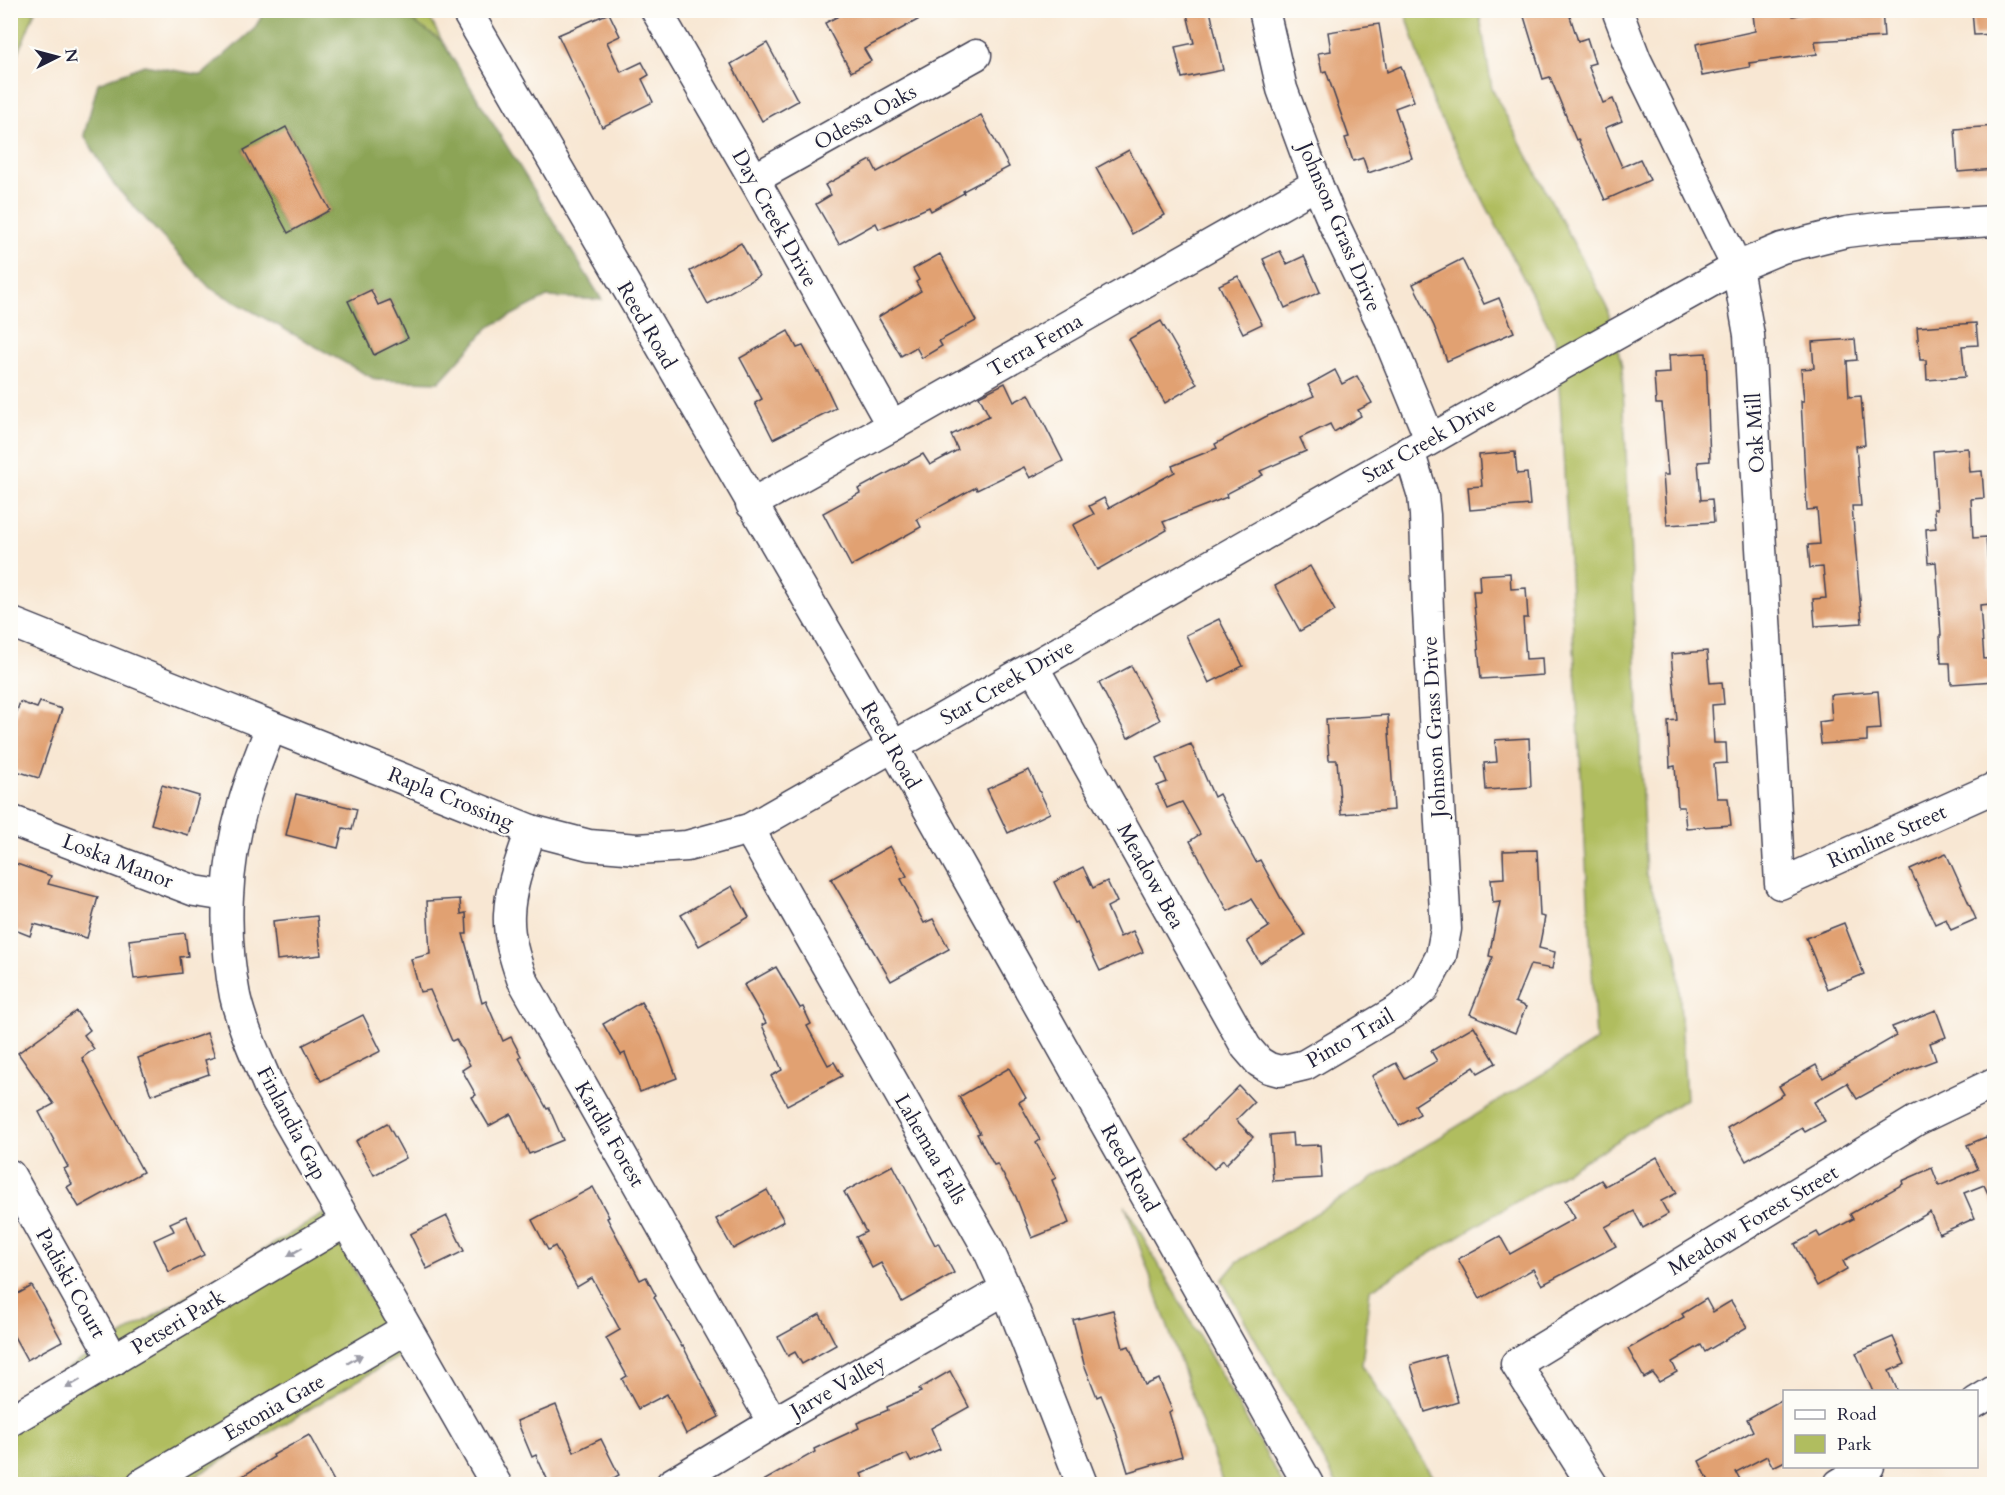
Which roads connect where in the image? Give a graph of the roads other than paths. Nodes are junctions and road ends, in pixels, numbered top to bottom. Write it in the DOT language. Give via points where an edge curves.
graph roads {
  1 [pos="466,10"];
  2 [pos="656,10"];
  3 [pos="1264,10"];
  4 [pos="1617,10"];
  5 [pos="975,55"];
  6 [pos="754,179"];
  7 [pos="1317,184"];
  8 [pos="1995,221"];
  9 [pos="1737,267"];
  10 [pos="892,426"];
  11 [pos="1420,445"];
  12 [pos="752,504"];
  13 [pos="10,622"];
  14 [pos="1034,668"];
  15 [pos="271,727"];
  16 [pos="892,746"];
  17 [pos="1995,788"];
  18 [pos="10,819"];
  19 [pos="749,829"];
  20 [pos="531,830"];
  21 [pos="1780,884"];
  22 [pos="227,896"];
  23 [pos="1416,996"];
  24 [pos="1280,1071"];
  25 [pos="1995,1083"];
  26 [pos="10,1175"];
  27 [pos="345,1222"];
  28 [pos="1006,1289"];
  29 [pos="406,1329"];
  30 [pos="114,1360"];
  31 [pos="1995,1391"];
  32 [pos="1978,1401"];
  33 [pos="10,1421"];
  34 [pos="773,1423"];
  35 [pos="1867,1468"];
  36 [pos="181,1475"];
  37 [pos="142,1485"];
  38 [pos="496,1485"];
  39 [pos="671,1485"];
  40 [pos="1082,1485"];
  41 [pos="1308,1485"];
  42 [pos="1592,1485"];
  43 [pos="1839,1485"];
  1 -- 12 [label="street, Reed Road"];
  2 -- 6 [label="street, Day Creek Drive"];
  3 -- 7 [label="street, Johnson Grass Drive" via="1282,88"];
  4 -- 9 [label="street, Oak Mill" via="1636,60"];
  5 -- 6 [label="street, Odessa Oaks"];
  6 -- 10 [label="street, Day Creek Drive"];
  7 -- 10 [label="street, Terra Ferna"];
  7 -- 11 [label="street, Johnson Grass Drive" via="1386,332"];
  8 -- 9 [label="street, Star Creek Drive" via="1846,232 1782,248"];
  9 -- 11 [label="street, Star Creek Drive"];
  9 -- 21 [label="street, Oak Mill" via="1749,335"];
  10 -- 12 [label="street, Terra Ferna"];
  11 -- 14 [label="street, Star Creek Drive"];
  11 -- 23 [label="street, Johnson Grass Drive" via="1446,929 1441,956"];
  12 -- 16 [label="street, Reed Road"];
  13 -- 15 [label="street, Rapla Crossing"];
  14 -- 16 [label="street, Star Creek Drive"];
  14 -- 24 [label="street, Meadow Bea" via="1246,1047 1259,1062"];
  15 -- 20 [label="street, Rapla Crossing"];
  15 -- 22 [label="street, Finlandia Gap" via="243,804 231,855"];
  16 -- 19 [label="street, Rapla Crossing"];
  16 -- 41 [label="street, Reed Road"];
  17 -- 21 [label="street, Rimline Street"];
  18 -- 22 [label="street, Loska Manor" via="195,891"];
  19 -- 20 [label="street, Rapla Crossing" via="687,846 637,849 589,845"];
  19 -- 28 [label="street, Lahemaa Falls" via="988,1249"];
  20 -- 34 [label="street, Kardla Forest" via="517,871 509,915 513,950 522,979"];
  22 -- 27 [label="street, Finlandia Gap" via="236,998 250,1042 269,1087"];
  23 -- 24 [label="street, Pinto Trail" via="1305,1065"];
  25 -- 42 [label="street, Meadow Forest Street" via="1917,1120 1516,1364"];
  26 -- 30 [label="street, Padiski Court"];
  27 -- 29 [label="street, Finlandia Gap"];
  27 -- 30 [label="street, Petseri Park, one-way"];
  28 -- 34 [label="street, Jarve Valley"];
  28 -- 40 [label="street, Lahemaa Falls"];
  36 -- 29 [label="street, Estonia Gate, one-way"];
  29 -- 38 [label="street, Finlandia Gap"];
  30 -- 33 [label="street, Petseri Park, one-way"];
  31 -- 32 [label="street"];
  34 -- 39 [label="street, Jarve Valley"];
  35 -- 43 [label="street"];
  36 -- 37 [label="street, Estonia Gate"];
}
